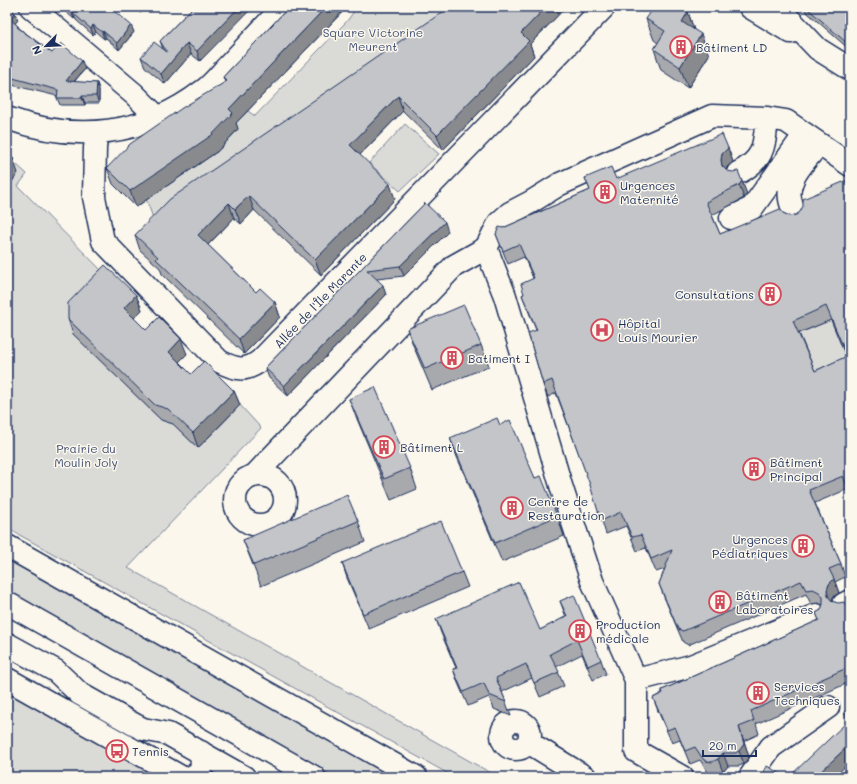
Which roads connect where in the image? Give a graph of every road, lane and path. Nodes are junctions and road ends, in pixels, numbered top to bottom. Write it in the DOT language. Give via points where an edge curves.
graph roads {
  1 [pos="31,7"];
  2 [pos="283,7"];
  3 [pos="604,7"];
  4 [pos="750,7"];
  5 [pos="778,7"];
  6 [pos="818,49"];
  7 [pos="850,69"];
  8 [pos="157,117"];
  9 [pos="7,118"];
  10 [pos="767,118"];
  11 [pos="97,132"];
  12 [pos="812,139"];
  13 [pos="850,165"];
  14 [pos="738,173"];
  15 [pos="796,217"];
  16 [pos="731,218"];
  17 [pos="486,248"];
  18 [pos="254,476"];
  19 [pos="7,546"];
  20 [pos="7,603"];
  21 [pos="816,615"];
  22 [pos="7,644"];
  23 [pos="7,679"];
  24 [pos="636,680"];
  25 [pos="828,707"];
  26 [pos="528,742"];
  27 [pos="192,748"];
  28 [pos="175,773"];
  29 [pos="191,777"];
  30 [pos="244,777"];
  31 [pos="314,777"];
  32 [pos="416,777"];
  33 [pos="586,777"];
  34 [pos="682,777"];
  35 [pos="750,777"];
  1 -- 8 [label="main road" via="134,94"];
  2 -- 8 [label="main road" via="205,90 172,112"];
  3 -- 11 [label="main road, Allée de l'Île Marante" via="252,368 239,369 219,361 103,242 94,197"];
  4 -- 6 [label="main road"];
  5 -- 6 [label="main road"];
  6 -- 7 [label="main road"];
  8 -- 11 [label="main road" via="130,127"];
  9 -- 11 [label="main road" via="43,129"];
  10 -- 12 [label="main road" via="786,121"];
  10 -- 14 [label="main road" via="763,146 756,161"];
  10 -- 17 [label="main road" via="712,116 560,184 503,218"];
  12 -- 13 [label="main road"];
  12 -- 15 [label="main road" via="800,169 791,182 790,198"];
  12 -- 16 [label="main road" via="752,208"];
  17 -- 18 [label="main road" via="454,266"];
  17 -- 24 [label="main road" via="505,296 592,581"];
  19 -- 32 [label="main road"];
  20 -- 31 [label="main road"];
  21 -- 24 [label="main road" via="691,666"];
  22 -- 27 [label="main road" via="56,671 80,694 104,708 143,729 168,734"];
  23 -- 28 [label="main road"];
  24 -- 34 [label="main road" via="636,751"];
  25 -- 35 [label="main road" via="771,747"];
  26 -- 33 [label="main road"];
  27 -- 28 [label="main road" via="173,747 168,753"];
  27 -- 29 [label="main road" via="201,768"];
  27 -- 30 [label="main road"];
}
